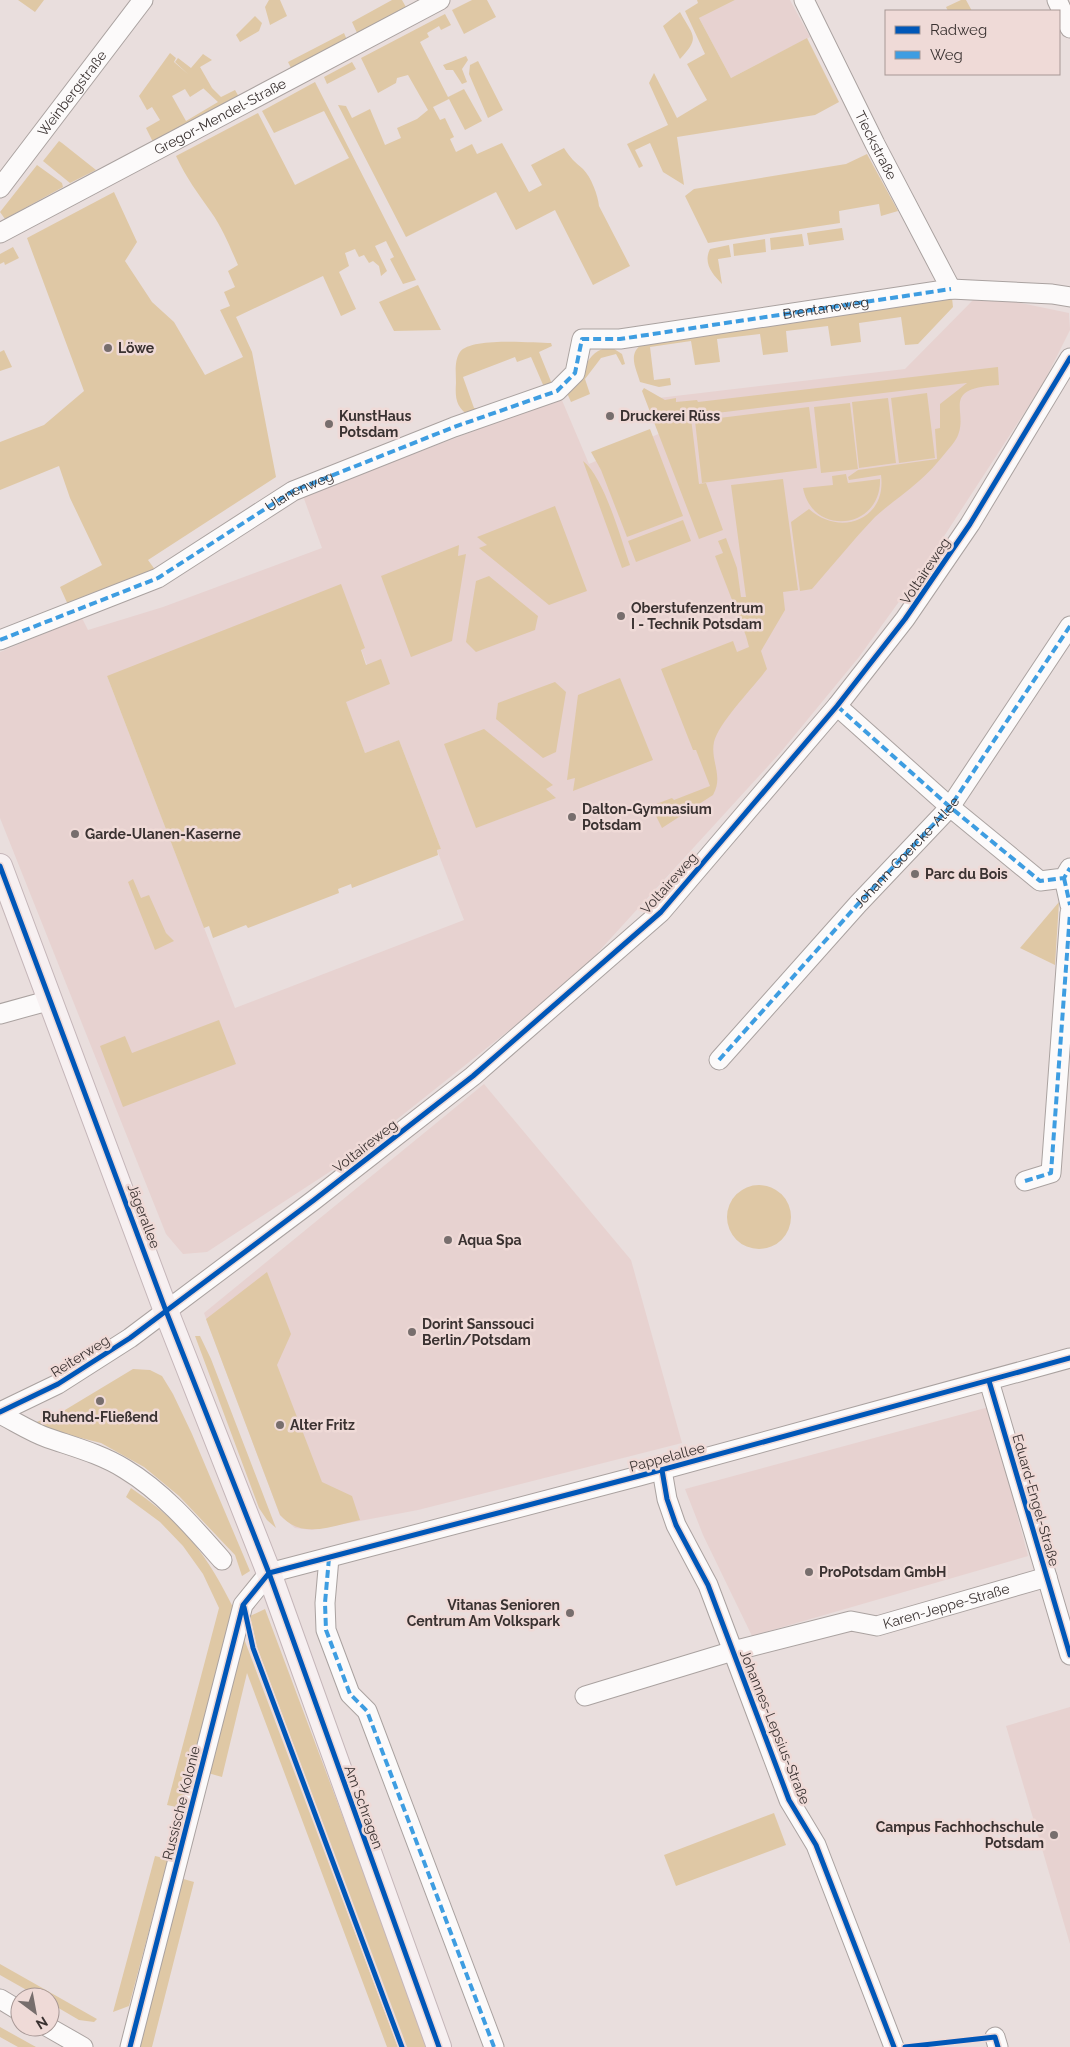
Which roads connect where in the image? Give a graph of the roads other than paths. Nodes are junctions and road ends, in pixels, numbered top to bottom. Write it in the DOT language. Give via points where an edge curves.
graph roads {
  1 [pos="143,0"];
  2 [pos="440,0"];
  3 [pos="804,0"];
  4 [pos="1057,0"];
  5 [pos="1070,28"];
  6 [pos="0,188"];
  7 [pos="0,233"];
  8 [pos="951,289"];
  9 [pos="1070,297"];
  10 [pos="582,338"];
  11 [pos="1070,358"];
  12 [pos="1070,626"];
  13 [pos="0,640"];
  14 [pos="837,706"];
  15 [pos="950,807"];
  16 [pos="0,866"];
  17 [pos="1067,873"];
  18 [pos="1070,905"];
  19 [pos="1070,913"];
  20 [pos="51,1000"];
  21 [pos="0,1014"];
  22 [pos="719,1060"];
  23 [pos="1025,1181"];
  24 [pos="166,1311"];
  25 [pos="1070,1358"];
  26 [pos="989,1380"];
  27 [pos="0,1413"];
  28 [pos="662,1470"];
  29 [pos="329,1558"];
  30 [pos="222,1560"];
  31 [pos="269,1573"];
  32 [pos="1047,1577"];
  33 [pos="733,1651"];
  34 [pos="1070,1654"];
  35 [pos="585,1696"];
  36 [pos="60,2034"];
  37 [pos="83,2047"];
  38 [pos="130,2047"];
  39 [pos="439,2047"];
  40 [pos="494,2047"];
  41 [pos="894,2047"];
  1 -- 6 [label="street, Weinbergstraße"];
  2 -- 7 [label="street, Gregor-Mendel-Straße"];
  3 -- 8 [label="street, Tieckstraße"];
  4 -- 5 [label="street"];
  8 -- 9 [label="street, Brentanoweg"];
  8 -- 10 [label="street, Brentanoweg" via="620,339"];
  10 -- 13 [label="street, Ulanenweg" via="575,373 557,391 454,427 293,491 158,578"];
  11 -- 14 [label="street, Voltaireweg" via="970,524 906,619"];
  12 -- 15 [label="street, Johann-Goercke-Allee"];
  14 -- 15 [label="street"];
  14 -- 24 [label="street, Voltaireweg" via="661,912 473,1076"];
  15 -- 17 [label="street" via="1040,881"];
  15 -- 22 [label="street, Johann-Goercke-Allee" via="858,904"];
  16 -- 20 [label="main road, Jägerallee"];
  17 -- 18 [label="street"];
  19 -- 23 [label="street" via="1051,1173"];
  20 -- 21 [label="street"];
  20 -- 24 [label="main road, Jägerallee"];
  24 -- 27 [label="street, Reiterweg" via="58,1384"];
  24 -- 31 [label="main road, Jägerallee"];
  25 -- 26 [label="street, Pappelallee"];
  26 -- 28 [label="street, Pappelallee"];
  26 -- 32 [label="street, Eduard-Engel-Straße"];
  27 -- 30 [label="street" via="46,1437 92,1452 126,1469 187,1521"];
  28 -- 29 [label="street, Pappelallee"];
  28 -- 33 [label="street, Johannes-Lepsius-Straße" via="667,1500 676,1524 708,1585"];
  29 -- 31 [label="street, Pappelallee"];
  29 -- 40 [label="street" via="326,1630 336,1660 350,1694 367,1711"];
  31 -- 38 [label="street, Russische Kolonie" via="243,1605"];
  31 -- 39 [label="main road, Am Schragen"];
  32 -- 33 [label="street, Karen-Jeppe-Straße" via="877,1626 851,1621"];
  32 -- 34 [label="street, Eduard-Engel-Straße"];
  33 -- 35 [label="street, Karen-Jeppe-Straße"];
  33 -- 41 [label="street, Johannes-Lepsius-Straße" via="789,1800 816,1845"];
  36 -- 37 [label="street"];
}
